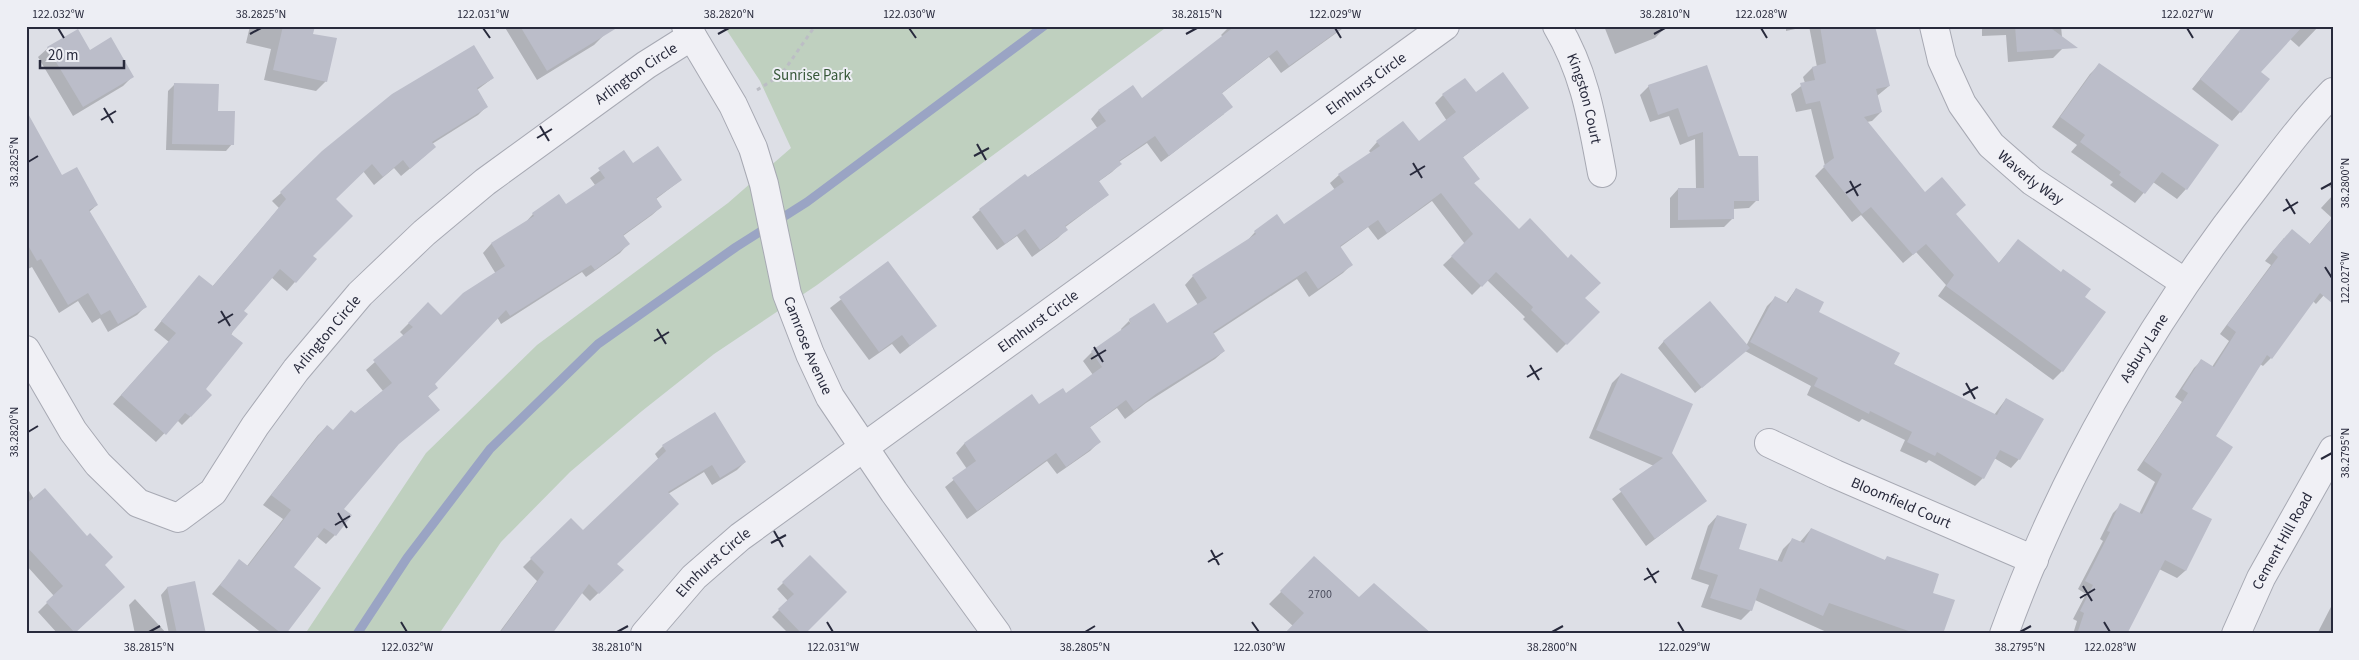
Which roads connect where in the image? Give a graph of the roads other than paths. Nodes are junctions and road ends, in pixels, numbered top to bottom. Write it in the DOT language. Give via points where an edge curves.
graph roads {
  1 [pos="1445,26"];
  2 [pos="1557,26"];
  3 [pos="1934,26"];
  4 [pos="689,31"];
  5 [pos="2333,92"];
  6 [pos="1602,173"];
  7 [pos="2184,282"];
  8 [pos="26,350"];
  9 [pos="1769,443"];
  10 [pos="863,446"];
  11 [pos="2333,450"];
  12 [pos="2325,480"];
  13 [pos="2034,560"];
  14 [pos="645,634"];
  15 [pos="997,634"];
  16 [pos="2004,634"];
  17 [pos="2236,634"];
  1 -- 10 [label="street, Elmhurst Circle"];
  2 -- 6 [label="street, Kingston Court" via="1570,47 1586,91"];
  3 -- 7 [label="street, Waverly Way" via="1942,60 1962,104 1991,145 2032,181"];
  4 -- 8 [label="street, Arlington Circle" via="485,182 424,233 360,294 296,370 213,492 178,518 138,503 98,464 73,431"];
  4 -- 10 [label="street, Camrose Avenue" via="733,105 753,148 764,184 787,294 830,397"];
  5 -- 7 [label="street, Asbury Lane"];
  7 -- 13 [label="street, Asbury Lane" via="2111,403"];
  9 -- 13 [label="street, Bloomfield Court"];
  10 -- 14 [label="street, Elmhurst Circle" via="740,537 694,577"];
  10 -- 15 [label="street, Camrose Avenue"];
  11 -- 12 [label="street, Cement Hill Road"];
  12 -- 17 [label="street, Cement Hill Road" via="2261,578"];
  13 -- 16 [label="street, Asbury Lane"];
}
